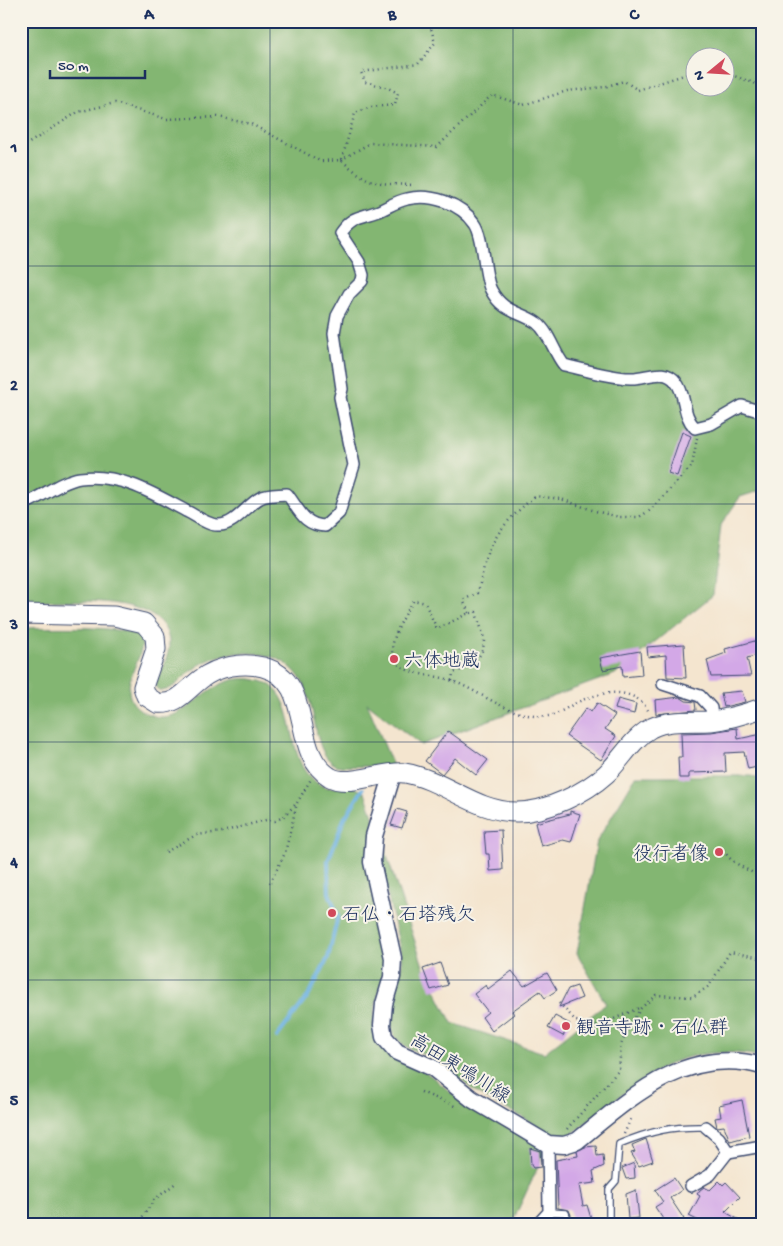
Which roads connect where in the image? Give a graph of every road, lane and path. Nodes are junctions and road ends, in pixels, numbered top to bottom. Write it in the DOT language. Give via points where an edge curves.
graph roads {
  1 [pos="429,21"];
  2 [pos="686,74"];
  3 [pos="736,77"];
  4 [pos="762,86"];
  5 [pos="21,148"];
  6 [pos="341,160"];
  7 [pos="416,185"];
  8 [pos="762,412"];
  9 [pos="699,427"];
  10 [pos="21,505"];
  11 [pos="21,614"];
  12 [pos="469,614"];
  13 [pos="452,681"];
  14 [pos="662,684"];
  15 [pos="762,708"];
  16 [pos="712,721"];
  17 [pos="652,728"];
  18 [pos="319,767"];
  19 [pos="394,773"];
  20 [pos="297,803"];
  21 [pos="724,850"];
  22 [pos="166,852"];
  23 [pos="762,878"];
  24 [pos="270,883"];
  25 [pos="762,958"];
  26 [pos="559,1003"];
  27 [pos="646,1005"];
  28 [pos="762,1066"];
  29 [pos="706,1127"];
  30 [pos="544,1140"];
  31 [pos="762,1146"];
  32 [pos="728,1152"];
  33 [pos="177,1182"];
  34 [pos="691,1186"];
  35 [pos="549,1212"];
  36 [pos="138,1225"];
  37 [pos="537,1225"];
  38 [pos="570,1225"];
  39 [pos="609,1225"];
  1 -- 6 [label="path" via="435,43 418,64 361,72 365,82 398,93 395,105 355,113"];
  2 -- 6 [label="path" via="638,90 624,81 604,87 567,90 523,105 492,95 437,146 370,142"];
  3 -- 4 [label="path"];
  5 -- 6 [label="path" via="78,112 115,103 166,119 218,117 251,124 320,161"];
  6 -- 7 [label="path" via="364,180"];
  8 -- 9 [label="street" via="742,406 711,424"];
  9 -- 10 [label="street" via="688,420 676,382 666,374 632,378 564,365 543,330 536,323 506,310 491,290 476,224 452,204 424,196 405,199 356,217 340,232 359,262 363,275 337,316 334,333 342,389 340,397 354,466 339,513 325,526 310,523 302,517 287,494 261,498 230,522 219,526 128,482 108,479 73,480"];
  9 -- 12 [label="path" via="692,466 649,511 638,517 619,517 561,499 535,496 493,539 478,593 463,600"];
  11 -- 18 [label="main road" via="114,616 144,623 155,636 156,649 143,687 146,696 157,703 176,700 202,678 226,668 246,665 273,671 295,693 309,748"];
  12 -- 13 [label="path" via="476,612 484,640 479,658 467,669 453,673"];
  12 -- 13 [label="path" via="437,629 425,603 414,600 392,647 394,659 405,669"];
  13 -- 17 [label="path" via="517,711 549,716 592,697 613,693 633,695 643,701 650,713"];
  14 -- 16 [label="street" via="700,696 711,708"];
  15 -- 16 [label="main road"];
  16 -- 17 [label="main road" via="670,722"];
  17 -- 19 [label="main road" via="635,740 606,774 575,794 544,808 519,812 494,810 423,777"];
  18 -- 19 [label="main road" via="334,779"];
  18 -- 20 [label="path"];
  19 -- 30 [label="main road, 高田東鳴川線" via="374,836 372,862 393,958 384,1004 384,1038 398,1052 433,1068 472,1099"];
  20 -- 22 [label="path" via="276,820 196,836"];
  20 -- 24 [label="path" via="284,853"];
  21 -- 23 [label="path" via="735,863"];
  25 -- 27 [label="path" via="730,952 709,986 694,997 656,995"];
  26 -- 27 [label="path" via="576,1021 598,1026"];
  27 -- 30 [label="path" via="630,1025 621,1045 619,1070 567,1128"];
  28 -- 30 [label="main road" via="748,1062 702,1062 677,1070 577,1141 564,1145"];
  29 -- 32 [label="street"];
  29 -- 39 [label="lane" via="676,1126 619,1144 616,1181 609,1189"];
  30 -- 35 [label="street"];
  31 -- 32 [label="street"];
  32 -- 34 [label="street" via="710,1175"];
  33 -- 36 [label="path" via="154,1200"];
  35 -- 37 [label="street"];
  35 -- 38 [label="lane" via="566,1213"];
}
